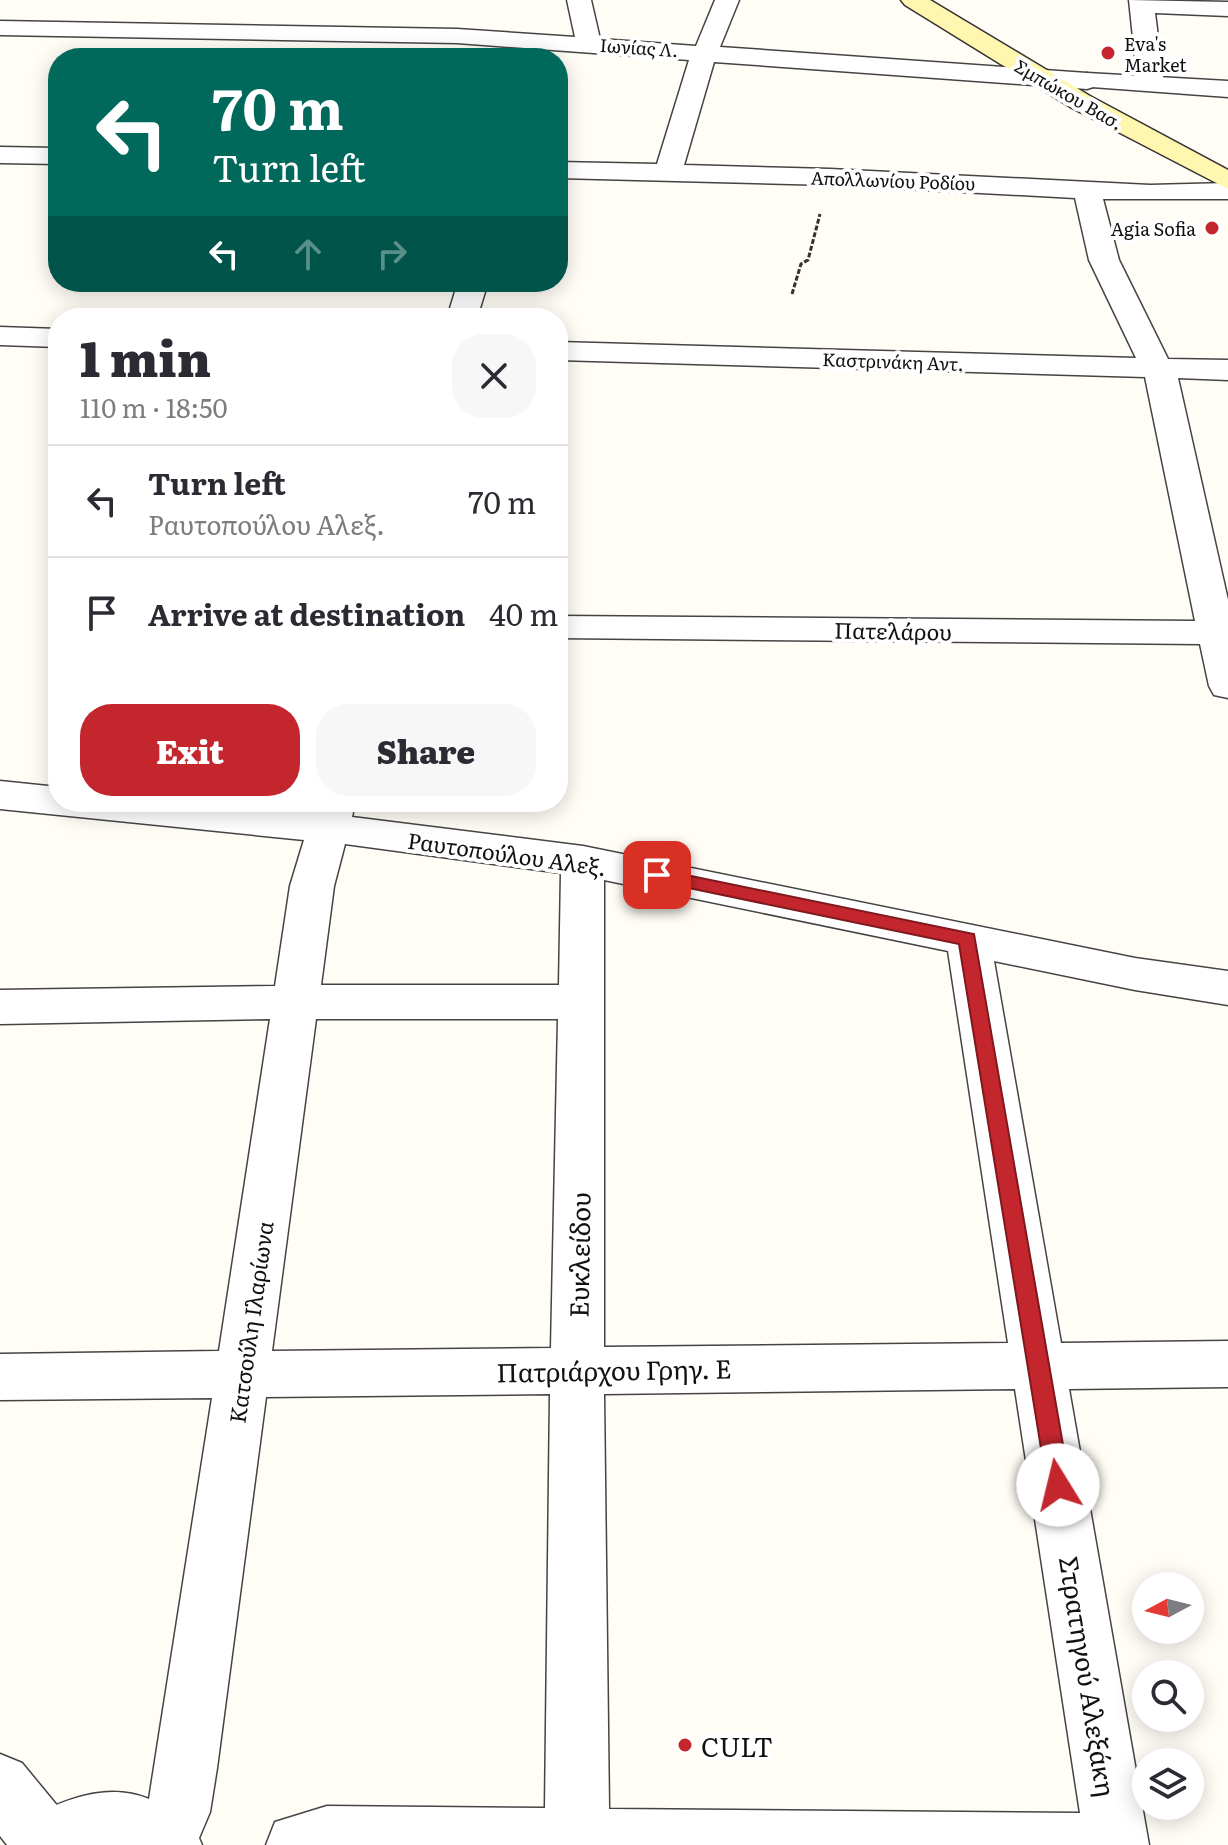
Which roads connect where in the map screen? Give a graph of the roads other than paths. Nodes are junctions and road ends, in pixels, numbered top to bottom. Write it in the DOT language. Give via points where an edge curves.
graph roads {
  1 [pos="579,0"];
  2 [pos="727,0"];
  3 [pos="913,0"];
  4 [pos="951,0"];
  5 [pos="1141,2"];
  6 [pos="1228,9"];
  7 [pos="361,10"];
  8 [pos="103,20"];
  9 [pos="0,28"];
  10 [pos="381,33"];
  11 [pos="589,44"];
  12 [pos="116,48"];
  13 [pos="395,48"];
  14 [pos="704,52"];
  15 [pos="1040,78"];
  16 [pos="1087,81"];
  17 [pos="1151,85"];
  18 [pos="1228,89"];
  19 [pos="0,155"];
  20 [pos="48,156"];
  21 [pos="1228,156"];
  22 [pos="568,170"];
  23 [pos="668,172"];
  24 [pos="1228,181"];
  25 [pos="1088,188"];
  26 [pos="1228,191"];
  27 [pos="0,336"];
  28 [pos="48,338"];
  29 [pos="568,351"];
  30 [pos="1158,368"];
  31 [pos="1228,370"];
  32 [pos="568,627"];
  33 [pos="1221,633"];
  34 [pos="1228,686"];
  35 [pos="0,795"];
  36 [pos="48,801"];
  37 [pos="269,812"];
  38 [pos="332,815"];
  39 [pos="583,861"];
  40 [pos="968,939"];
  41 [pos="1228,988"];
  42 [pos="295,1002"];
  43 [pos="582,1002"];
  44 [pos="0,1007"];
  45 [pos="1228,1364"];
  46 [pos="1039,1365"];
  47 [pos="577,1369"];
  48 [pos="242,1374"];
  49 [pos="0,1377"];
  50 [pos="0,1785"];
  51 [pos="577,1841"];
  52 [pos="168,1843"];
  53 [pos="45,1844"];
  54 [pos="298,1845"];
  55 [pos="1091,1845"];
  56 [pos="1117,1845"];
  1 -- 11 [label="street"];
  2 -- 14 [label="street"];
  3 -- 15 [label="main road, Σμπώκου Βασ."];
  4 -- 16 [label="main road, Σμπώκου Βασ."];
  5 -- 6 [label="street"];
  5 -- 17 [label="street"];
  7 -- 10 [label="street"];
  8 -- 9 [label="street, Ιωνίας Λ."];
  8 -- 10 [label="street, Ιωνίας Λ."];
  8 -- 12 [label="street"];
  10 -- 11 [label="street, Ιωνίας Λ."];
  10 -- 13 [label="street"];
  11 -- 14 [label="street, Ιωνίας Λ."];
  14 -- 15 [label="street, Ιωνίας Λ."];
  14 -- 23 [label="street"];
  15 -- 16 [label="street, Ιωνίας Λ."];
  15 -- 24 [label="main road, Σμπώκου Βασ."];
  16 -- 17 [label="street, Ιωνίας Λ."];
  16 -- 21 [label="main road, Σμπώκου Βασ."];
  17 -- 18 [label="street, Ιωνίας Λ."];
  19 -- 20 [label="street"];
  22 -- 23 [label="street, Απολλωνίου Ροδίου"];
  23 -- 25 [label="street, Απολλωνίου Ροδίου"];
  25 -- 26 [label="street, Απολλωνίου Ροδίου" via="1163,194"];
  25 -- 30 [label="street" via="1104,260"];
  27 -- 28 [label="street"];
  29 -- 30 [label="street, Καστρινάκη Αντ."];
  30 -- 31 [label="street, Καστρινάκη Αντ."];
  30 -- 33 [label="street"];
  32 -- 33 [label="street, Πατελάρου"];
  33 -- 34 [label="street"];
  35 -- 36 [label="street, Ραυτοπούλου Αλεξ."];
  37 -- 38 [label="street, Ραυτοπούλου Αλεξ."];
  38 -- 39 [label="street, Ραυτοπούλου Αλεξ."];
  38 -- 42 [label="street, Κατσούλη Ιλαρίωνα" via="312,886"];
  39 -- 40 [label="street, Ραυτοπούλου Αλεξ."];
  39 -- 43 [label="street, Ευκλείδου"];
  40 -- 41 [label="street, Ραυτοπούλου Αλεξ."];
  40 -- 46 [label="street, Στρατηγού Αλεξάκη"];
  42 -- 43 [label="street"];
  42 -- 44 [label="street"];
  42 -- 48 [label="street, Κατσούλη Ιλαρίωνα"];
  43 -- 47 [label="street, Ευκλείδου"];
  45 -- 46 [label="street, Πατριάρχου Γρηγ. Ε"];
  46 -- 47 [label="street, Πατριάρχου Γρηγ. Ε"];
  46 -- 56 [label="street, Στρατηγού Αλεξάκη"];
  47 -- 48 [label="street, Πατριάρχου Γρηγ. Ε"];
  47 -- 51 [label="street, Ευκλείδου"];
  48 -- 49 [label="street, Πατριάρχου Γρηγ. Ε"];
  48 -- 52 [label="street, Κατσούλη Ιλαρίωνα" via="186,1768"];
  50 -- 53 [label="street"];
  51 -- 54 [label="street" via="327,1838"];
  51 -- 55 [label="street"];
  52 -- 53 [label="street" via="135,1826 99,1823"];
}
